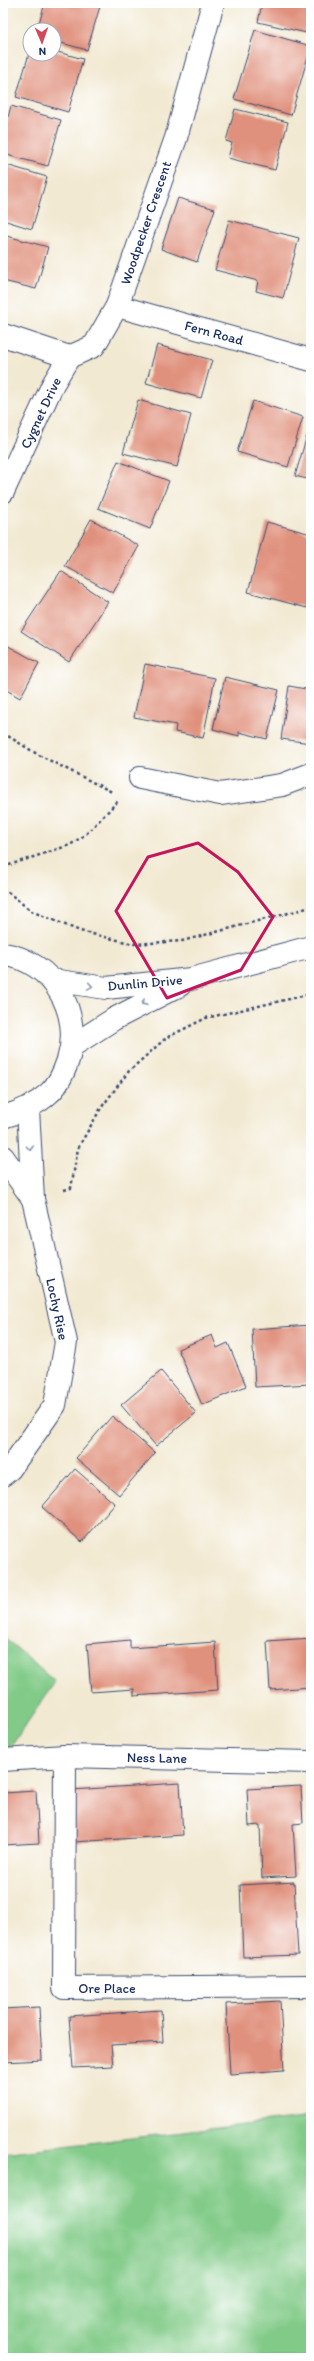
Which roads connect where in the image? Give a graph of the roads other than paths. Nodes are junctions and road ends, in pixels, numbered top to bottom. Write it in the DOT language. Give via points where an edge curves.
graph roads {
  1 [pos="213,3"];
  2 [pos="116,306"];
  3 [pos="3,335"];
  4 [pos="69,357"];
  5 [pos="311,360"];
  6 [pos="3,492"];
  7 [pos="311,774"];
  8 [pos="140,778"];
  9 [pos="311,947"];
  10 [pos="6,952"];
  11 [pos="192,979"];
  12 [pos="52,980"];
  13 [pos="72,1046"];
  14 [pos="28,1109"];
  15 [pos="3,1118"];
  16 [pos="3,1157"];
  17 [pos="32,1198"];
  18 [pos="3,1475"];
  19 [pos="65,1756"];
  20 [pos="3,1760"];
  21 [pos="311,1762"];
  22 [pos="311,1986"];
  1 -- 2 [label="street, Woodpecker Crescent" via="176,138"];
  2 -- 4 [label="street, Woodpecker Crescent" via="94,346"];
  2 -- 5 [label="street, Fern Road"];
  3 -- 4 [label="street"];
  4 -- 6 [label="street, Cygnet Drive" via="53,384"];
  7 -- 8 [label="street" via="282,785 220,794"];
  9 -- 11 [label="street, Dunlin Drive"];
  10 -- 12 [label="street" via="34,964"];
  12 -- 11 [label="street, Dunlin Drive, one-way" via="106,988"];
  11 -- 13 [label="street, Dunlin Drive, one-way" via="114,1018"];
  12 -- 13 [label="street" via="65,1000 72,1022"];
  13 -- 14 [label="street" via="64,1072 50,1093"];
  14 -- 15 [label="street"];
  14 -- 17 [label="street, Lochy Rise, one-way"];
  16 -- 17 [label="street, Lochy Rise"];
  17 -- 18 [label="street, Lochy Rise" via="66,1342 55,1405 10,1469"];
  19 -- 20 [label="street, Ness Lane"];
  19 -- 21 [label="street, Ness Lane"];
  19 -- 22 [label="street, Ore Place" via="64,1988"];
}
